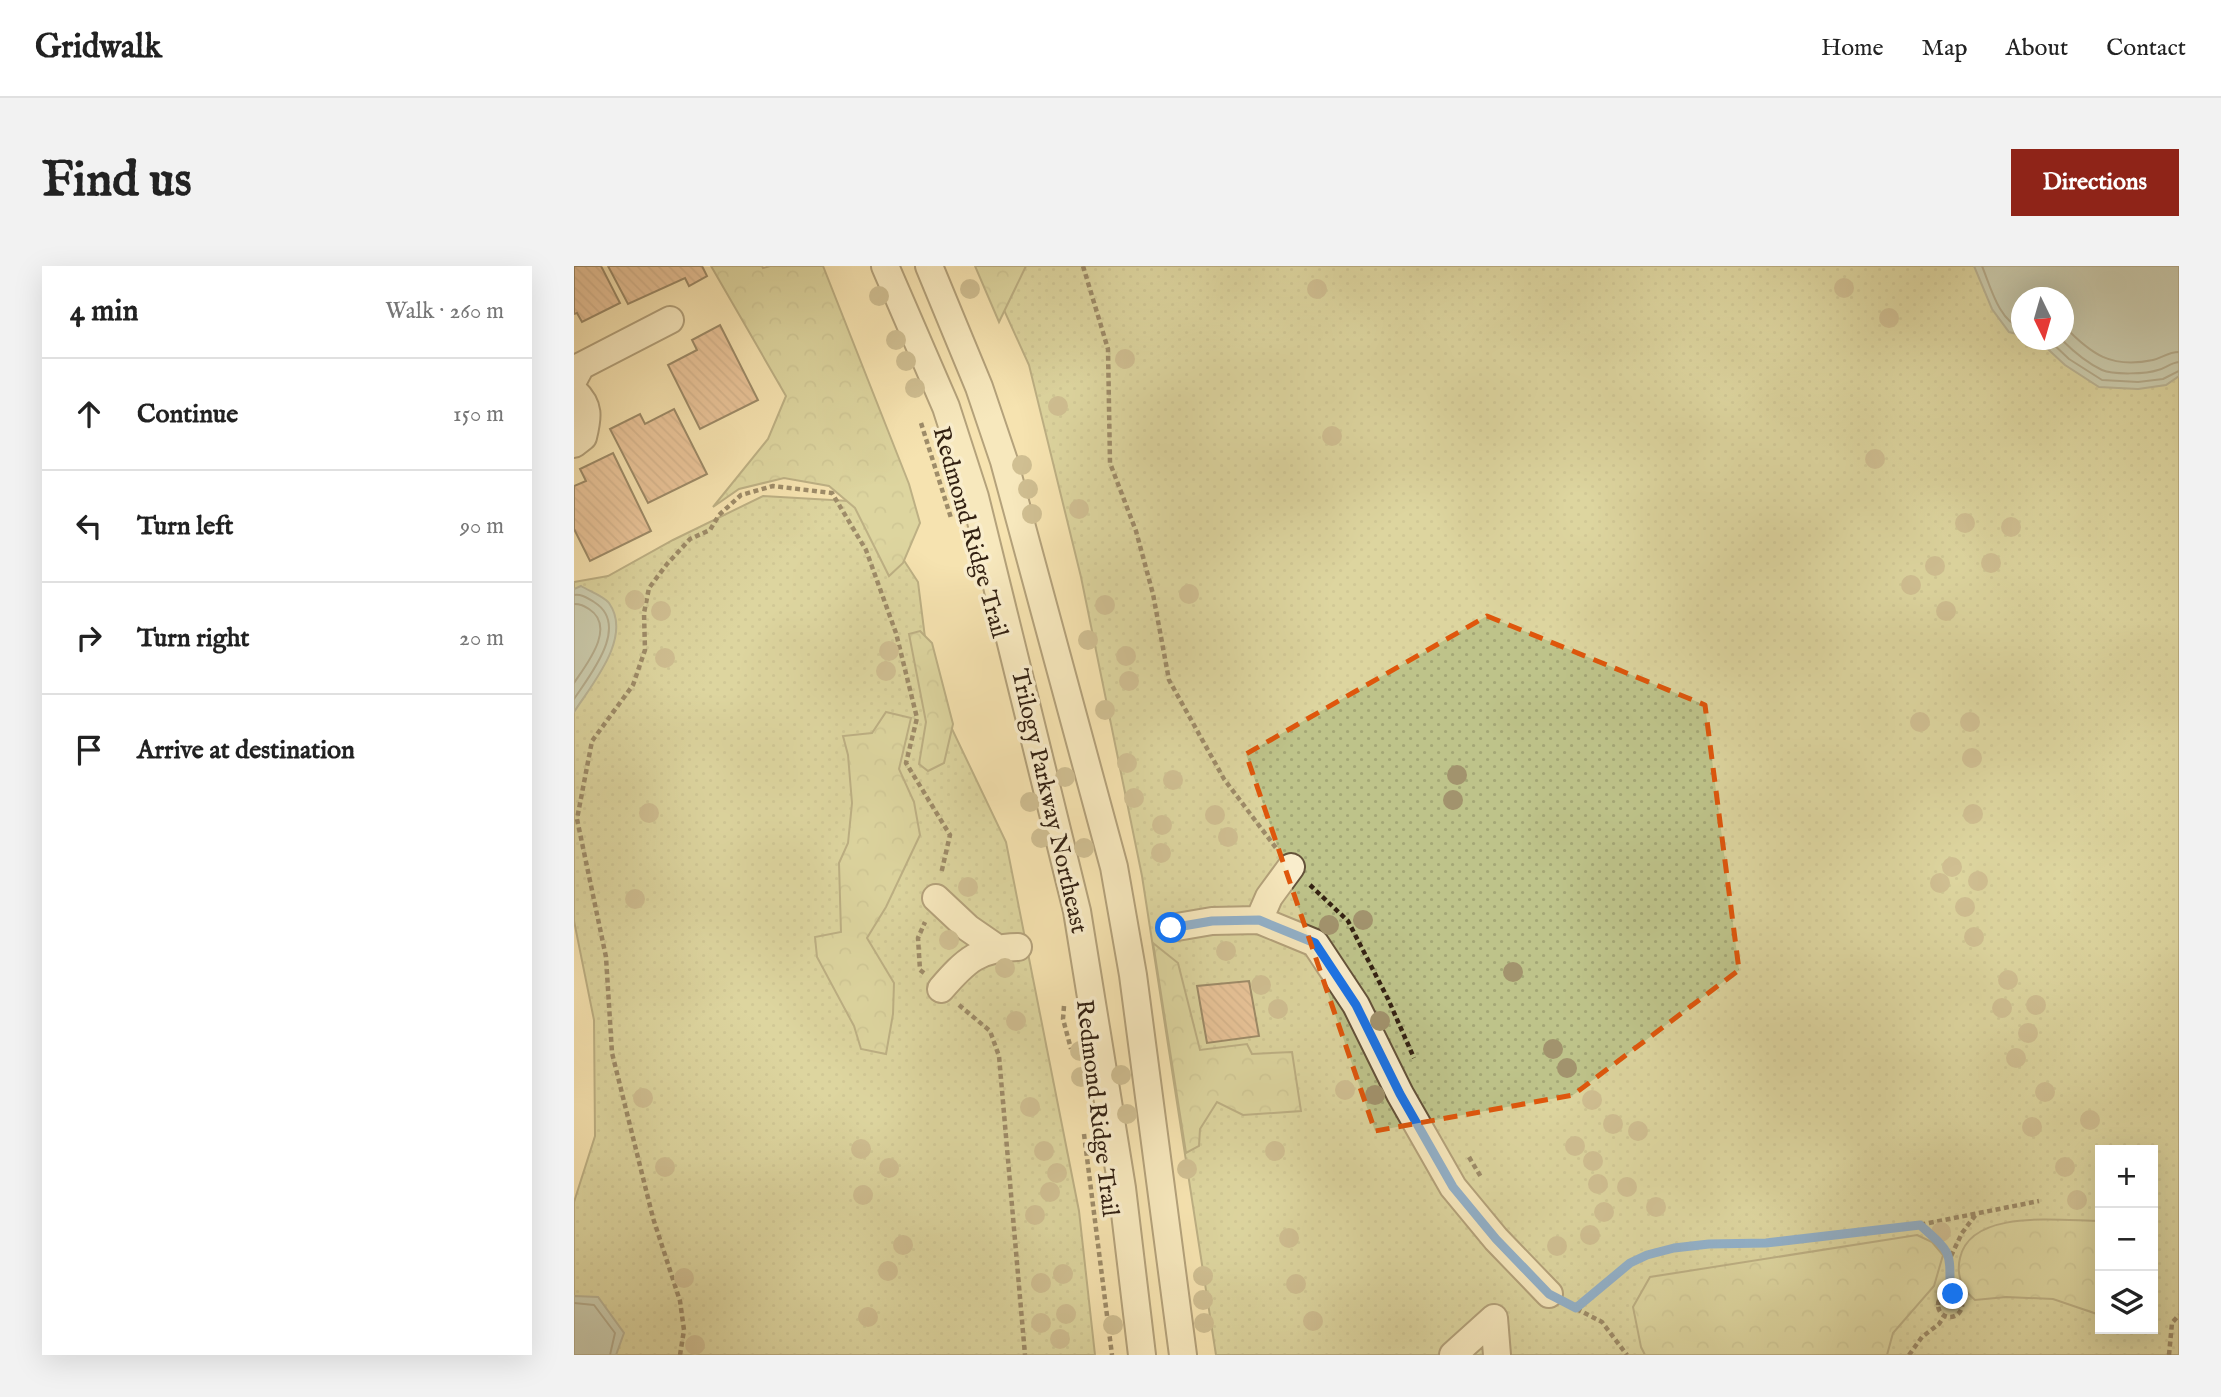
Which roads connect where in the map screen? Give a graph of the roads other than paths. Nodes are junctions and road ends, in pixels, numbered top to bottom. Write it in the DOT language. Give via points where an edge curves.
graph roads {
  1 [pos="885,266"];
  2 [pos="929,266"];
  3 [pos="670,320"];
  4 [pos="574,379"];
  5 [pos="574,391"];
  6 [pos="574,444"];
  7 [pos="1291,867"];
  8 [pos="936,898"];
  9 [pos="1259,920"];
  10 [pos="1171,928"];
  11 [pos="941,989"];
  12 [pos="1549,1294"];
  13 [pos="1142,1355"];
  14 [pos="1183,1355"];
  15 [pos="1453,1355"];
  16 [pos="1497,1355"];
  1 -- 13 [label="street, Trilogy Parkway Northeast" via="946,407 975,496 1077,911 1122,1188"];
  2 -- 14 [label="street, Trilogy Parkway Northeast" via="1004,461 1114,867 1133,975"];
  3 -- 4 [label="street" via="581,366"];
  5 -- 6 [label="street" via="584,400 588,419 583,437"];
  7 -- 9 [label="street"];
  8 -- 11 [label="street" via="968,928 1008,948 975,955"];
  9 -- 10 [label="street"];
  9 -- 12 [label="street" via="1315,943 1356,1005 1453,1187"];
  15 -- 16 [label="street" via="1494,1318"];
}
